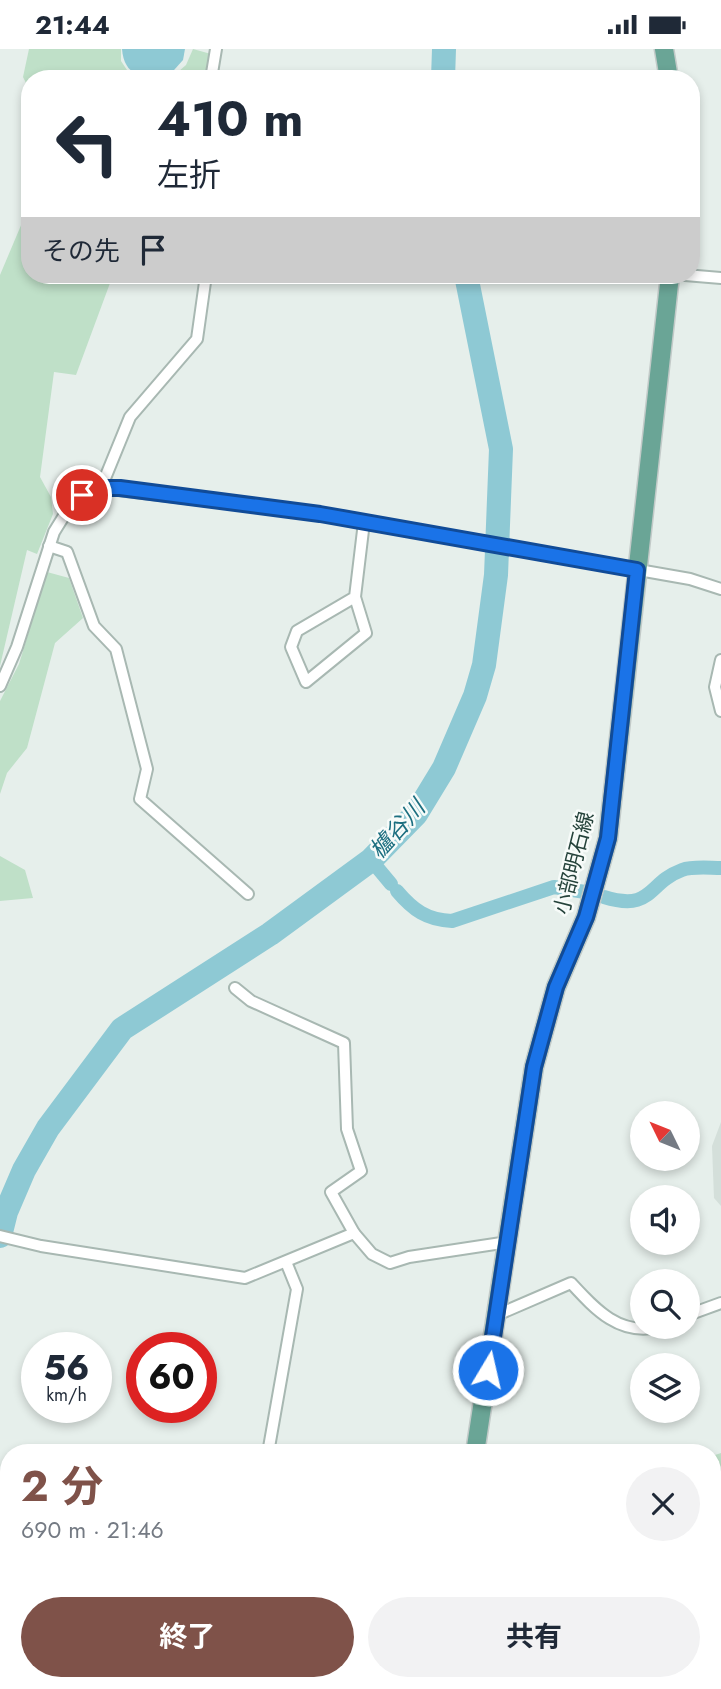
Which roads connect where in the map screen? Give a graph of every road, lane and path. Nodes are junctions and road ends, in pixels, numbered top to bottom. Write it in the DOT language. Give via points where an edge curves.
graph roads {
  1 [pos="216,49"];
  2 [pos="664,49"];
  3 [pos="212,70"];
  4 [pos="668,70"];
  5 [pos="700,276"];
  6 [pos="721,278"];
  7 [pos="205,284"];
  8 [pos="669,284"];
  9 [pos="101,488"];
  10 [pos="364,522"];
  11 [pos="49,546"];
  12 [pos="637,570"];
  13 [pos="721,589"];
  14 [pos="355,597"];
  15 [pos="721,660"];
  16 [pos="0,685"];
  17 [pos="721,711"];
  18 [pos="248,894"];
  19 [pos="235,988"];
  20 [pos="354,1233"];
  21 [pos="0,1236"];
  22 [pos="508,1242"];
  23 [pos="286,1262"];
  24 [pos="721,1303"];
  25 [pos="700,1311"];
  26 [pos="497,1315"];
  27 [pos="630,1329"];
  28 [pos="270,1444"];
  29 [pos="476,1444"];
  1 -- 3 [label="street"];
  2 -- 4 [label="main road"];
  5 -- 6 [label="street"];
  7 -- 9 [label="street" via="197,339 130,417"];
  8 -- 12 [label="main road, 小部明石線"];
  9 -- 10 [label="street"];
  9 -- 11 [label="street" via="82,495 67,511"];
  10 -- 12 [label="street"];
  10 -- 14 [label="street"];
  11 -- 16 [label="street"];
  11 -- 18 [label="street" via="67,552 94,626 116,649 147,769 140,799"];
  12 -- 13 [label="street"];
  12 -- 22 [label="main road, 小部明石線" via="608,838 586,917 556,987 534,1067"];
  14 -- 14 [label="street" via="366,633 306,682 291,647 297,631"];
  15 -- 17 [label="street" via="715,687"];
  19 -- 20 [label="street" via="251,1001 344,1043 347,1129 361,1171 331,1192"];
  20 -- 22 [label="street" via="372,1254 390,1263"];
  20 -- 23 [label="street"];
  21 -- 23 [label="street" via="244,1278"];
  22 -- 26 [label="main road, 小部明石線"];
  23 -- 28 [label="street" via="297,1289"];
  24 -- 25 [label="street"];
  26 -- 27 [label="street" via="571,1283 601,1315"];
  26 -- 29 [label="main road, 小部明石線"];
}
